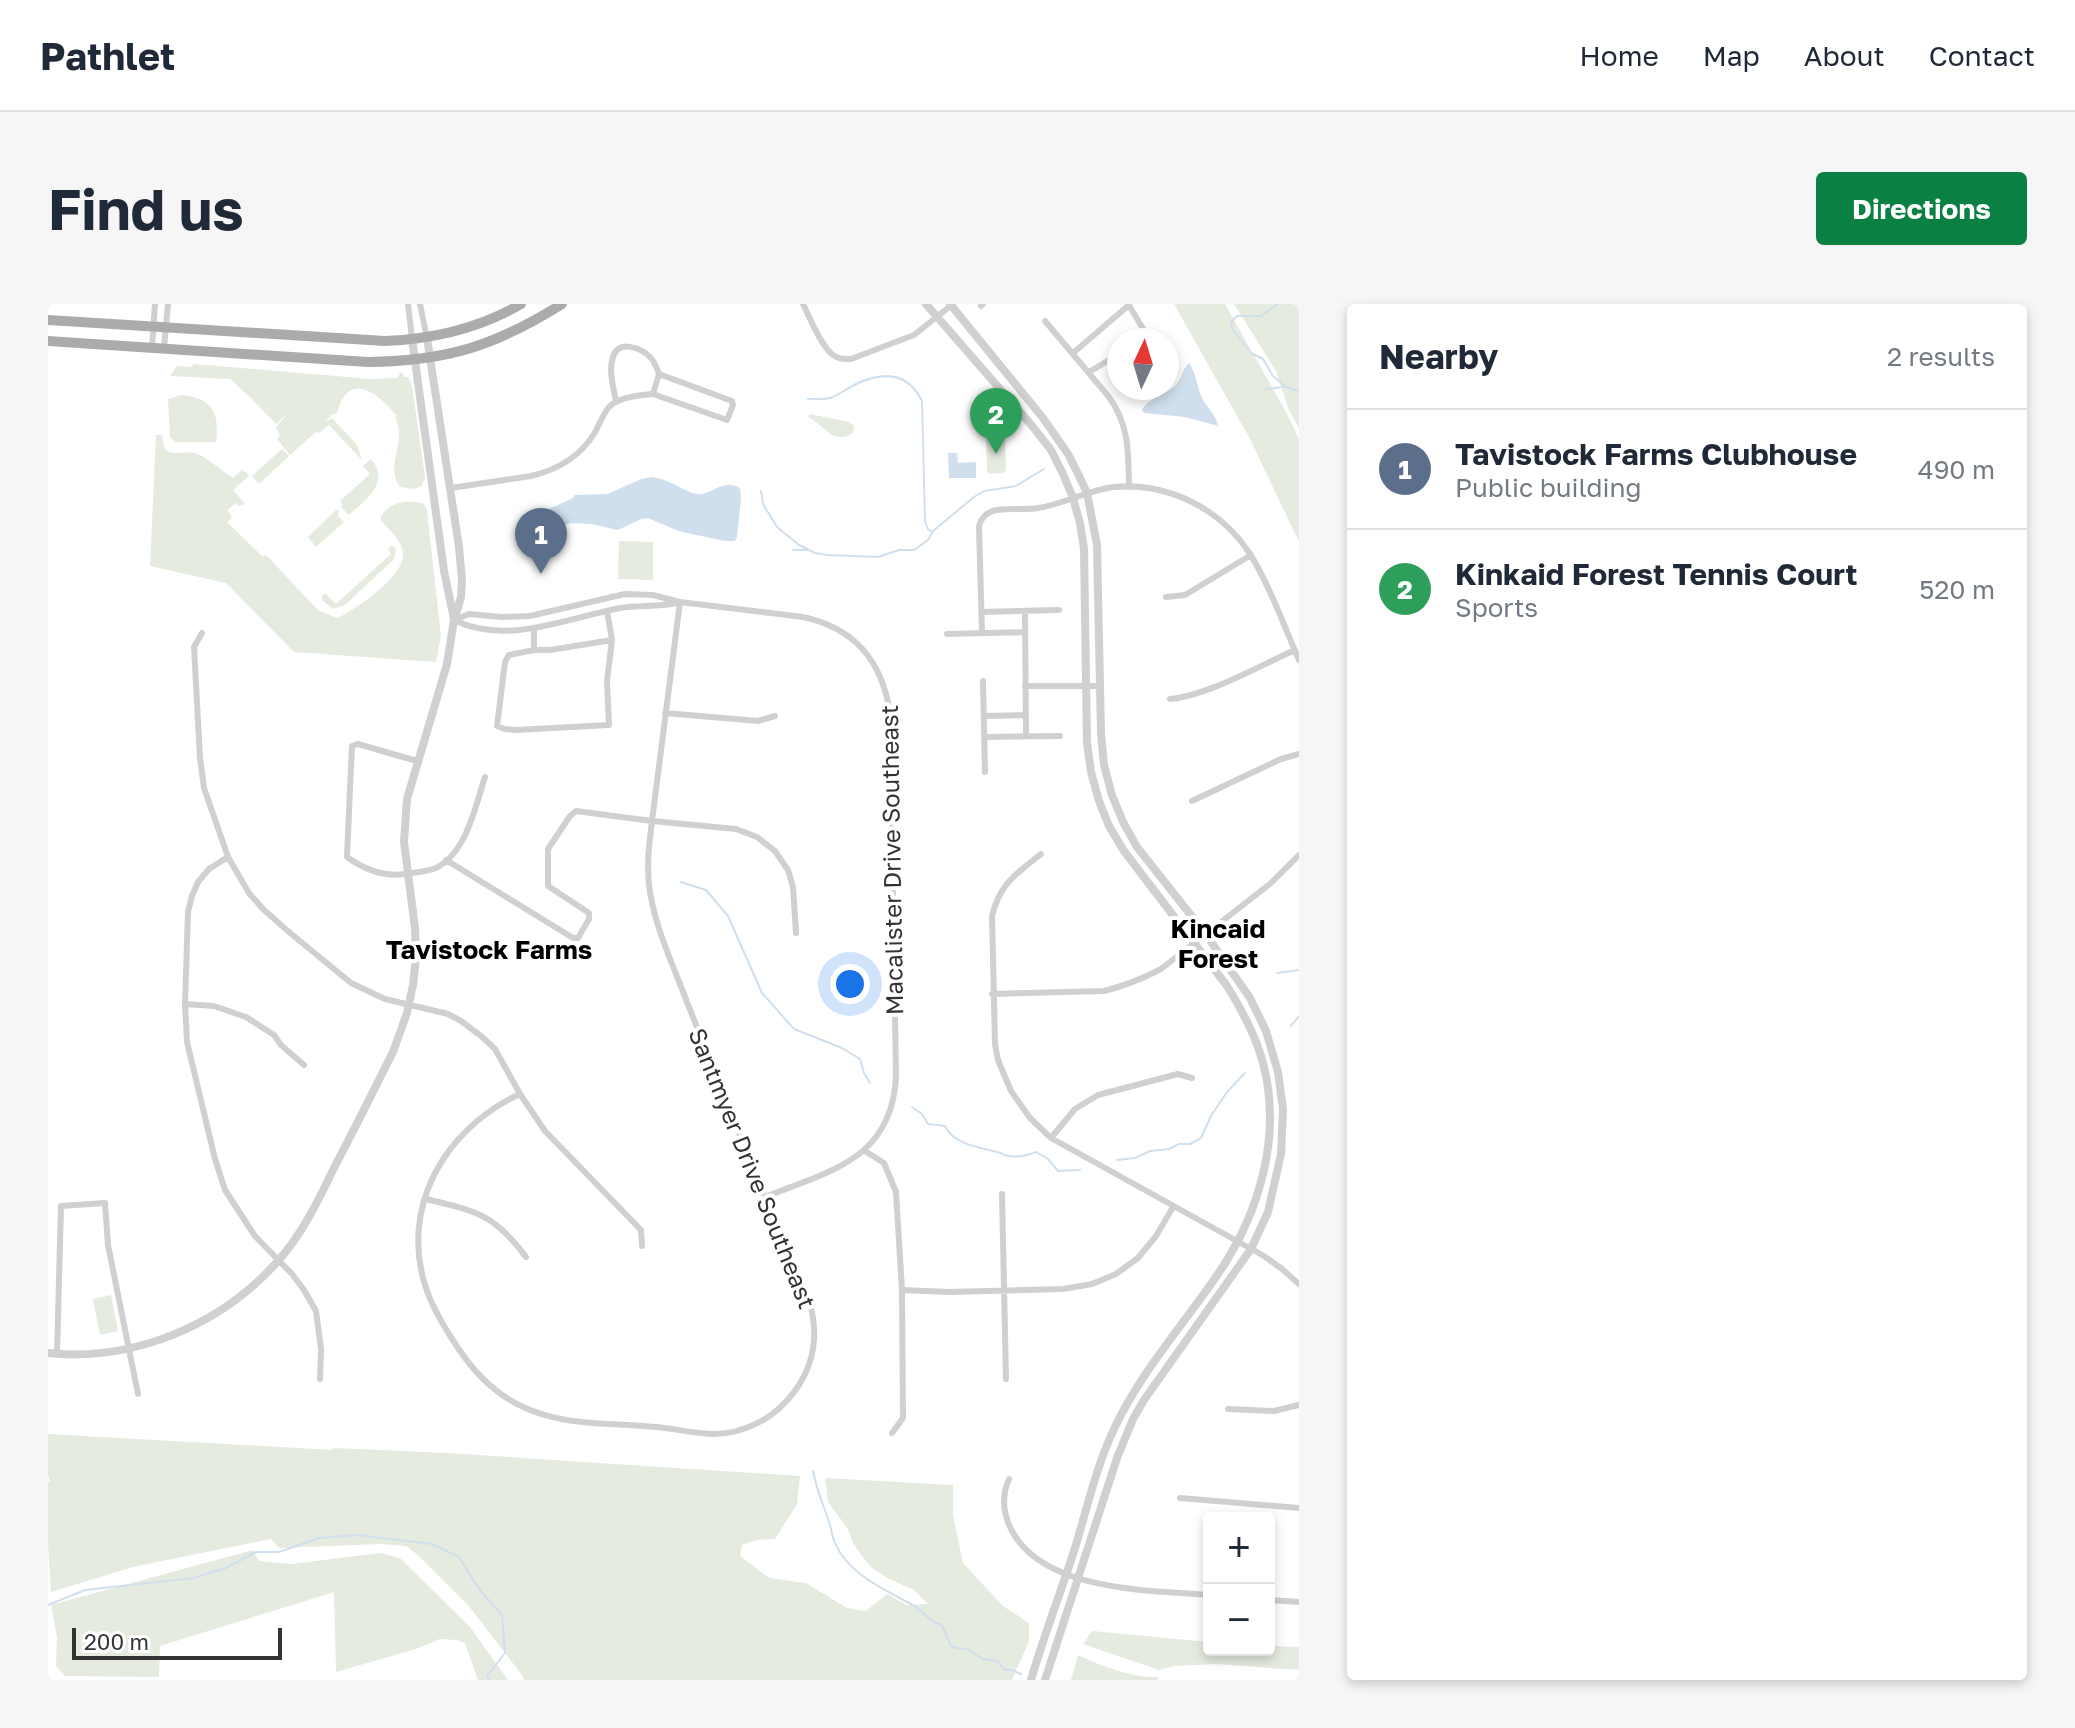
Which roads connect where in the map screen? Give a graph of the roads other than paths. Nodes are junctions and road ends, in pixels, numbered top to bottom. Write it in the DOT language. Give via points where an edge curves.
graph roads {
  1 [pos="155,304"];
  2 [pos="168,304"];
  3 [pos="408,304"];
  4 [pos="420,304"];
  5 [pos="521,304"];
  6 [pos="562,304"];
  7 [pos="803,304"];
  8 [pos="926,304"];
  9 [pos="951,304"];
  10 [pos="1128,305"];
  11 [pos="937,318"];
  12 [pos="48,320"];
  13 [pos="1045,321"];
  14 [pos="154,327"];
  15 [pos="166,328"];
  16 [pos="1141,328"];
  17 [pos="427,338"];
  18 [pos="412,339"];
  19 [pos="48,341"];
  20 [pos="158,349"];
  21 [pos="1073,353"];
  22 [pos="430,359"];
  23 [pos="414,360"];
  24 [pos="1107,361"];
  25 [pos="1089,372"];
  26 [pos="659,374"];
  27 [pos="653,394"];
  28 [pos="616,402"];
  29 [pos="1129,487"];
  30 [pos="451,488"];
  31 [pos="1087,493"];
  32 [pos="1073,498"];
  33 [pos="1251,555"];
  34 [pos="1166,597"];
  35 [pos="680,602"];
  36 [pos="1059,610"];
  37 [pos="607,611"];
  38 [pos="1025,611"];
  39 [pos="981,612"];
  40 [pos="454,620"];
  41 [pos="534,629"];
  42 [pos="1025,632"];
  43 [pos="202,633"];
  44 [pos="982,633"];
  45 [pos="947,634"];
  46 [pos="612,640"];
  47 [pos="534,650"];
  48 [pos="1295,650"];
  49 [pos="1299,660"];
  50 [pos="983,681"];
  51 [pos="1087,685"];
  52 [pos="1025,686"];
  53 [pos="1100,686"];
  54 [pos="1170,699"];
  55 [pos="665,713"];
  56 [pos="1026,715"];
  57 [pos="775,716"];
  58 [pos="984,716"];
  59 [pos="1026,736"];
  60 [pos="1060,736"];
  61 [pos="984,737"];
  62 [pos="1299,754"];
  63 [pos="417,761"];
  64 [pos="985,772"];
  65 [pos="485,777"];
  66 [pos="1192,801"];
  67 [pos="652,821"];
  68 [pos="1041,854"];
  69 [pos="1299,855"];
  70 [pos="228,857"];
  71 [pos="446,860"];
  72 [pos="408,873"];
  73 [pos="796,933"];
  74 [pos="1205,933"];
  75 [pos="1194,942"];
  76 [pos="992,994"];
  77 [pos="185,1004"];
  78 [pos="409,1005"];
  79 [pos="304,1065"];
  80 [pos="1192,1078"];
  81 [pos="520,1094"];
  82 [pos="1051,1138"];
  83 [pos="865,1151"];
  84 [pos="1002,1194"];
  85 [pos="765,1197"];
  86 [pos="426,1199"];
  87 [pos="1173,1207"];
  88 [pos="1239,1242"];
  89 [pos="642,1246"];
  90 [pos="1251,1249"];
  91 [pos="526,1257"];
  92 [pos="278,1261"];
  93 [pos="1298,1280"];
  94 [pos="902,1290"];
  95 [pos="1004,1291"];
  96 [pos="129,1348"];
  97 [pos="52,1353"];
  98 [pos="320,1379"];
  99 [pos="1006,1379"];
  100 [pos="138,1394"];
  101 [pos="1299,1405"];
  102 [pos="1228,1409"];
  103 [pos="892,1433"];
  104 [pos="1009,1479"];
  105 [pos="1180,1498"];
  106 [pos="1299,1508"];
  107 [pos="1066,1573"];
  108 [pos="1079,1578"];
  109 [pos="1203,1595"];
  110 [pos="1275,1600"];
  111 [pos="1299,1602"];
  112 [pos="1031,1680"];
  113 [pos="1045,1680"];
  1 -- 14 [label="street"];
  2 -- 15 [label="street"];
  3 -- 18 [label="street"];
  4 -- 17 [label="street"];
  5 -- 17 [label="main road" via="479,324"];
  6 -- 22 [label="main road" via="515,331"];
  7 -- 11 [label="street" via="826,348 841,359 914,335"];
  8 -- 11 [label="street"];
  9 -- 11 [label="street"];
  9 -- 31 [label="street" via="1043,418"];
  10 -- 16 [label="street"];
  10 -- 21 [label="street"];
  11 -- 32 [label="street" via="1042,439"];
  12 -- 14 [label="main road"];
  13 -- 21 [label="street"];
  14 -- 15 [label="main road"];
  14 -- 20 [label="street"];
  15 -- 18 [label="main road"];
  15 -- 20 [label="street"];
  17 -- 18 [label="main road"];
  17 -- 22 [label="street"];
  18 -- 23 [label="street"];
  19 -- 20 [label="main road"];
  20 -- 23 [label="main road"];
  21 -- 25 [label="street"];
  22 -- 23 [label="main road"];
  22 -- 30 [label="street"];
  23 -- 40 [label="street"];
  24 -- 25 [label="street"];
  25 -- 29 [label="street" via="1123,420"];
  26 -- 27 [label="street"];
  26 -- 27 [label="street" via="733,405 727,420"];
  26 -- 28 [label="street" via="639,349 619,349 612,362"];
  27 -- 28 [label="street"];
  28 -- 30 [label="street" via="585,447 564,463 541,474"];
  29 -- 31 [label="street"];
  29 -- 33 [label="street" via="1163,491 1200,506 1225,524"];
  30 -- 40 [label="street" via="462,580"];
  31 -- 32 [label="street"];
  31 -- 53 [label="street" via="1097,545"];
  32 -- 39 [label="street" via="1038,508 990,511 982,517"];
  32 -- 51 [label="street" via="1084,549"];
  33 -- 34 [label="street" via="1185,595"];
  33 -- 48 [label="street"];
  35 -- 37 [label="street, Macalister Drive Southeast"];
  35 -- 40 [label="street, Macalister Drive Southeast" via="625,594 530,616 469,614"];
  35 -- 55 [label="street, Santmyer Drive Southeast"];
  35 -- 83 [label="street, Macalister Drive Southeast" via="821,622 858,644 884,684 890,713 896,1075 889,1113"];
  36 -- 38 [label="street"];
  37 -- 41 [label="street, Macalister Drive Southeast"];
  37 -- 46 [label="street"];
  38 -- 39 [label="street"];
  38 -- 42 [label="street"];
  39 -- 44 [label="street"];
  40 -- 41 [label="street, Macalister Drive Southeast" via="467,626"];
  40 -- 63 [label="street" via="447,664"];
  41 -- 47 [label="street"];
  42 -- 44 [label="street"];
  42 -- 52 [label="street"];
  43 -- 70 [label="street" via="194,647 200,758 204,788"];
  44 -- 45 [label="street"];
  46 -- 47 [label="street"];
  46 -- 47 [label="street" via="609,725 516,730 497,726 506,658"];
  48 -- 49 [label="street"];
  48 -- 54 [label="street" via="1203,692"];
  50 -- 58 [label="street"];
  51 -- 52 [label="street"];
  51 -- 53 [label="street"];
  51 -- 75 [label="street" via="1089,757 1109,826"];
  52 -- 56 [label="street"];
  53 -- 74 [label="street" via="1104,765 1117,808 1137,847"];
  55 -- 57 [label="street" via="758,721"];
  55 -- 67 [label="street, Santmyer Drive Southeast"];
  56 -- 58 [label="street"];
  56 -- 59 [label="street"];
  58 -- 61 [label="street"];
  59 -- 60 [label="street"];
  59 -- 61 [label="street"];
  61 -- 64 [label="street"];
  62 -- 66 [label="street"];
  63 -- 72 [label="street" via="405,821"];
  63 -- 72 [label="street" via="352,746 347,857 381,874"];
  65 -- 71 [label="street" via="460,844"];
  67 -- 71 [label="street" via="576,811 548,849 548,886 589,913 578,938"];
  67 -- 73 [label="street" via="736,829 767,843 792,880"];
  67 -- 85 [label="street, Santmyer Drive Southeast" via="648,873 656,919"];
  68 -- 76 [label="street" via="1007,882 994,906"];
  69 -- 74 [label="street"];
  70 -- 77 [label="street" via="209,869 192,896"];
  70 -- 78 [label="street" via="264,910 328,965 365,990"];
  71 -- 72 [label="street"];
  72 -- 78 [label="street" via="416,949"];
  74 -- 75 [label="street"];
  74 -- 90 [label="street" via="1257,1012 1281,1093 1278,1173"];
  75 -- 76 [label="street" via="1161,969 1119,987"];
  75 -- 88 [label="street" via="1241,1009 1268,1090 1264,1172"];
  76 -- 82 [label="street" via="995,1044 1004,1076 1020,1106"];
  77 -- 79 [label="street" via="214,1006 246,1017"];
  77 -- 92 [label="street" via="187,1042 225,1190"];
  78 -- 81 [label="street" via="448,1014 474,1030 495,1049"];
  78 -- 92 [label="street" via="393,1052 326,1184"];
  80 -- 82 [label="street" via="1178,1074 1098,1095 1075,1109"];
  81 -- 86 [label="street, Santmyer Drive Southeast" via="481,1117 445,1153"];
  81 -- 89 [label="street" via="545,1131 641,1230"];
  82 -- 87 [label="street"];
  83 -- 85 [label="street, Macalister Drive Southeast" via="842,1166"];
  83 -- 94 [label="street" via="884,1163 896,1192"];
  84 -- 95 [label="street"];
  85 -- 86 [label="street, Santmyer Drive Southeast" via="809,1300 813,1344 806,1371 784,1405 751,1426 712,1434 557,1419 501,1395 465,1359 426,1290 419,1242"];
  86 -- 91 [label="street" via="482,1215"];
  87 -- 88 [label="street"];
  87 -- 95 [label="street" via="1148,1247 1105,1280 1078,1288"];
  88 -- 90 [label="street"];
  88 -- 107 [label="street" via="1125,1407 1104,1454"];
  90 -- 93 [label="street"];
  90 -- 108 [label="street" via="1133,1419"];
  92 -- 96 [label="street" via="222,1310 182,1331"];
  92 -- 98 [label="street" via="316,1311"];
  94 -- 95 [label="street"];
  94 -- 103 [label="street" via="903,1418"];
  95 -- 99 [label="street"];
  96 -- 97 [label="street"];
  96 -- 97 [label="street" via="105,1203 61,1206"];
  96 -- 100 [label="street"];
  101 -- 102 [label="street" via="1274,1411"];
  104 -- 107 [label="street" via="1004,1508 1015,1537 1041,1563"];
  105 -- 106 [label="street"];
  107 -- 108 [label="street"];
  107 -- 112 [label="street"];
  108 -- 109 [label="street" via="1115,1588"];
  108 -- 113 [label="street"];
  110 -- 111 [label="street"];
}
